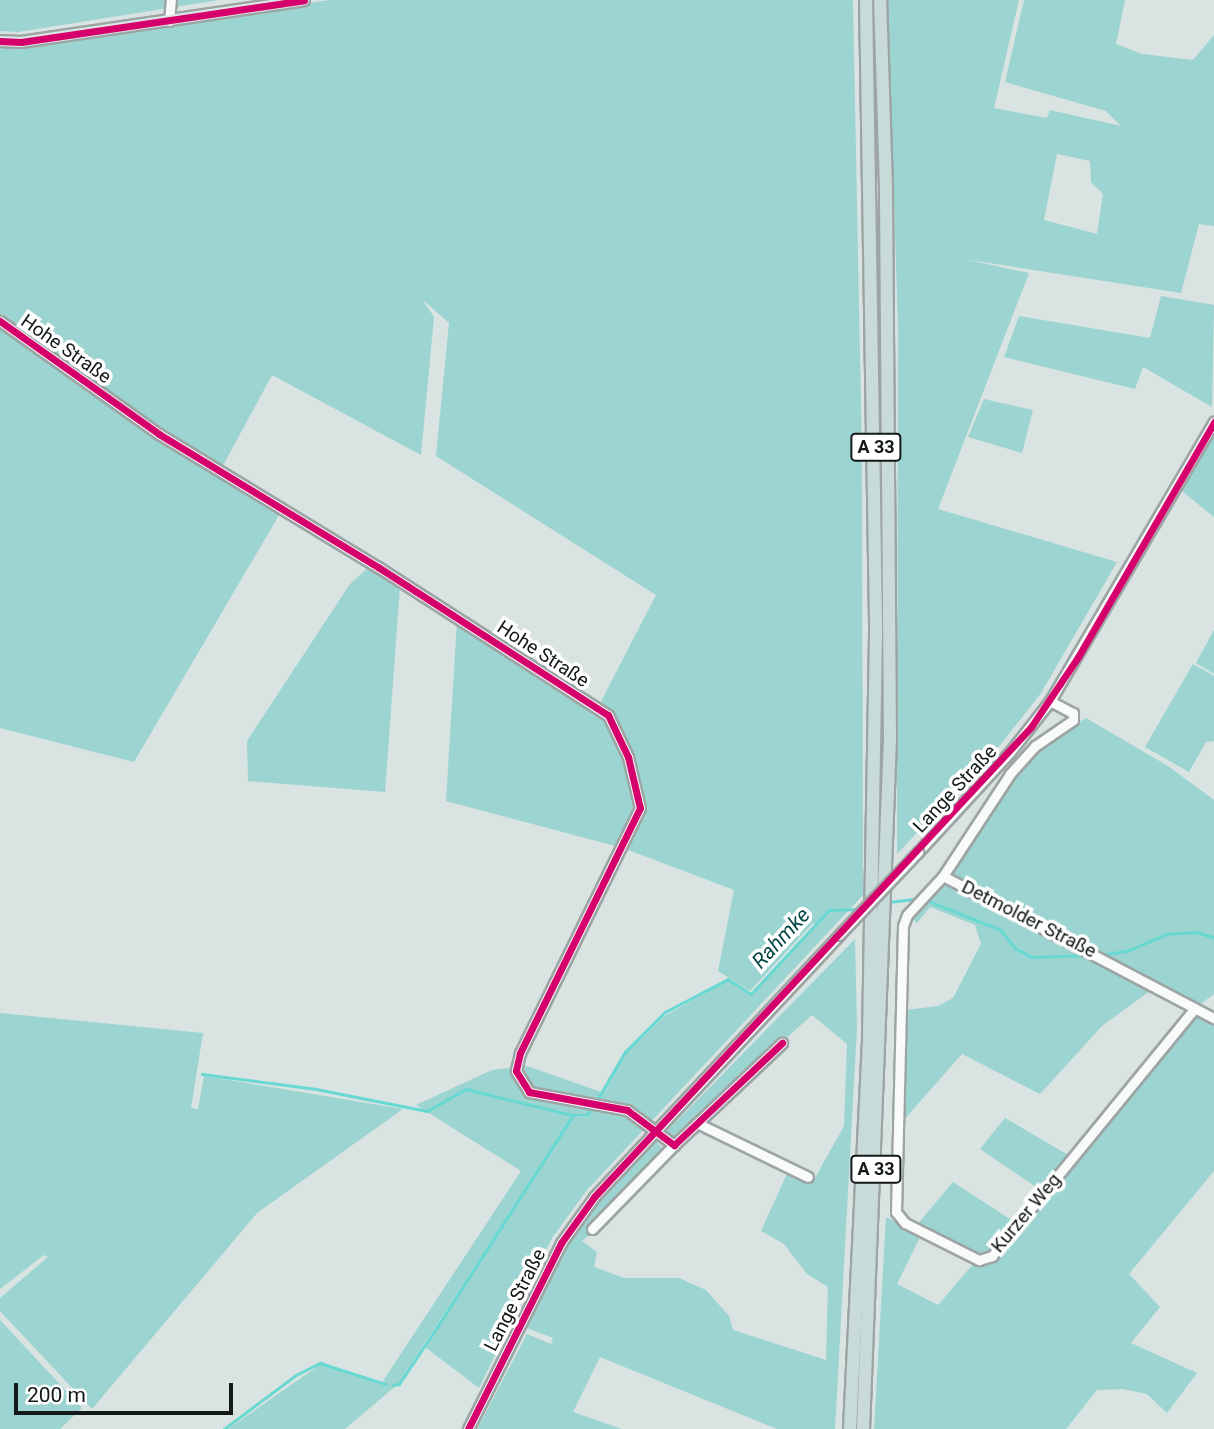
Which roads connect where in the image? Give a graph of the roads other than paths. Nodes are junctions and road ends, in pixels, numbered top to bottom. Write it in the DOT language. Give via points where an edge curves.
graph roads {
  1 [pos="170,0"];
  2 [pos="303,0"];
  3 [pos="866,0"];
  4 [pos="880,0"];
  5 [pos="169,21"];
  6 [pos="0,41"];
  7 [pos="0,321"];
  8 [pos="1214,422"];
  9 [pos="1050,701"];
  10 [pos="943,876"];
  11 [pos="879,895"];
  12 [pos="879,909"];
  13 [pos="1195,1008"];
  14 [pos="1214,1018"];
  15 [pos="782,1043"];
  16 [pos="699,1124"];
  17 [pos="655,1129"];
  18 [pos="674,1145"];
  19 [pos="808,1177"];
  20 [pos="592,1228"];
  21 [pos="468,1429"];
  22 [pos="850,1429"];
  23 [pos="863,1429"];
  1 -- 5 [label="street"];
  2 -- 5 [label="main road"];
  3 -- 11 [label="highway, A 33" via="877,485"];
  4 -- 11 [label="highway, A 33" via="890,483"];
  5 -- 6 [label="main road"];
  7 -- 17 [label="street, Hohe Straße" via="159,434 608,715 628,757 639,808 515,1068 520,1083 530,1092 627,1110"];
  8 -- 9 [label="street, Lange Straße"];
  9 -- 10 [label="street, Detmolder Straße" via="1073,713 1073,720 1035,746 1010,774"];
  9 -- 17 [label="street, Lange Straße, bridge" via="918,852"];
  10 -- 13 [label="street, Detmolder Straße" via="1077,942"];
  10 -- 13 [label="street, Kurzer Weg" via="919,900 903,926 896,1212 905,1223 979,1260 992,1256"];
  11 -- 12 [label="highway, A 33, bridge"];
  12 -- 22 [label="highway, A 33"];
  12 -- 23 [label="highway, A 33"];
  13 -- 14 [label="street, Detmolder Straße"];
  15 -- 16 [label="street"];
  16 -- 18 [label="street"];
  16 -- 19 [label="street"];
  17 -- 18 [label="street"];
  17 -- 21 [label="street, Lange Straße" via="594,1197 561,1243"];
  18 -- 20 [label="street"];
}
